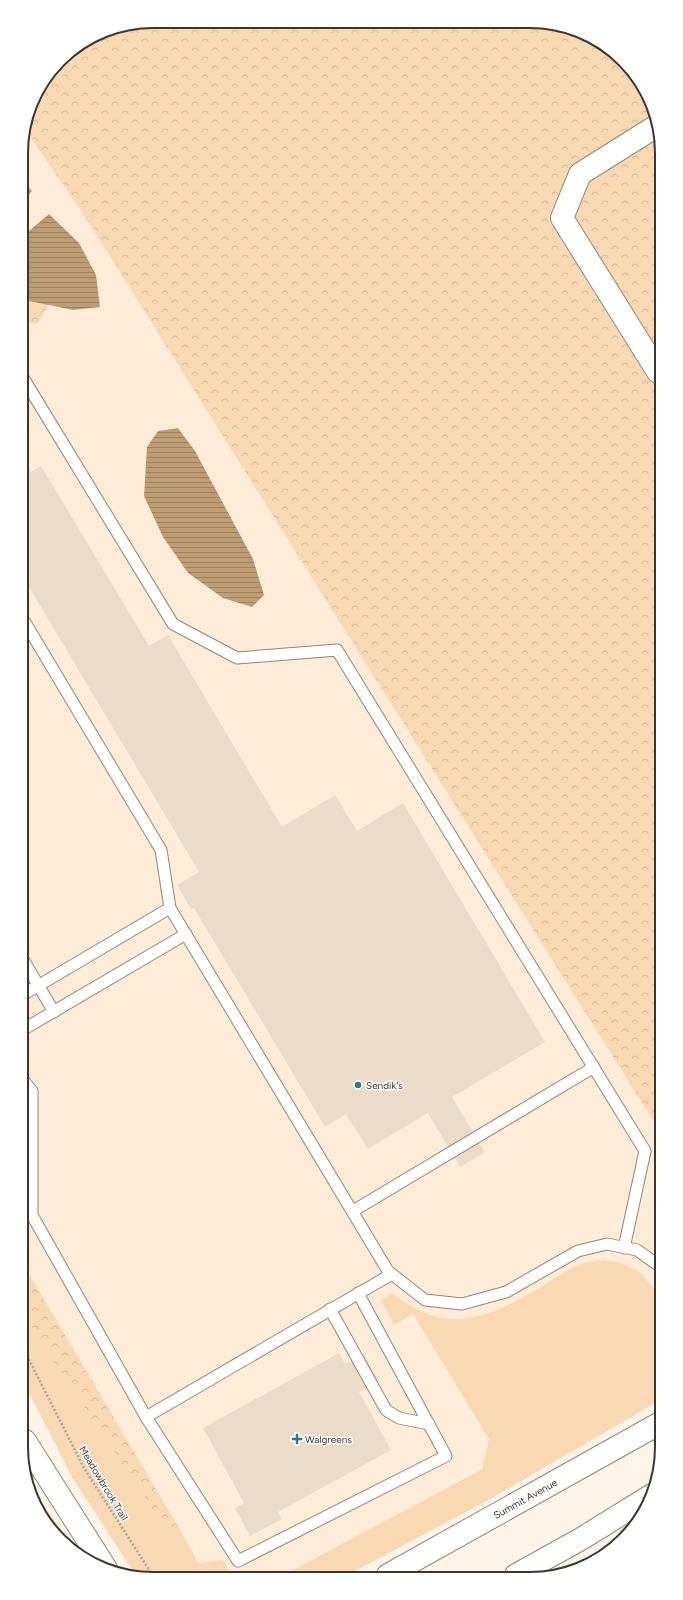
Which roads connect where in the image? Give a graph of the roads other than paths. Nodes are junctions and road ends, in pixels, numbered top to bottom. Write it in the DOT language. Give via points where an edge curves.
graph roads {
  1 [pos="653,129"];
  2 [pos="655,367"];
  3 [pos="28,386"];
  4 [pos="28,627"];
  5 [pos="170,908"];
  6 [pos="186,934"];
  7 [pos="28,968"];
  8 [pos="38,985"];
  9 [pos="28,991"];
  10 [pos="54,1012"];
  11 [pos="28,1027"];
  12 [pos="594,1067"];
  13 [pos="28,1086"];
  14 [pos="352,1211"];
  15 [pos="624,1248"];
  16 [pos="655,1263"];
  17 [pos="392,1274"];
  18 [pos="358,1293"];
  19 [pos="330,1309"];
  20 [pos="146,1417"];
  21 [pos="429,1424"];
  22 [pos="655,1426"];
  23 [pos="28,1446"];
  24 [pos="642,1501"];
  25 [pos="100,1560"];
  26 [pos="393,1572"];
  27 [pos="521,1572"];
  1 -- 2 [label="main road" via="580,174 562,218"];
  3 -- 12 [label="lane" via="173,624 237,658 337,650"];
  4 -- 5 [label="lane" via="162,850"];
  5 -- 6 [label="lane"];
  5 -- 8 [label="lane"];
  6 -- 10 [label="lane"];
  6 -- 14 [label="lane"];
  7 -- 8 [label="lane"];
  8 -- 9 [label="lane"];
  8 -- 10 [label="lane"];
  10 -- 11 [label="lane"];
  12 -- 14 [label="lane"];
  12 -- 15 [label="lane" via="645,1151"];
  13 -- 20 [label="lane" via="32,1091 32,1215"];
  14 -- 17 [label="lane"];
  15 -- 16 [label="lane" via="637,1250"];
  15 -- 17 [label="lane" via="606,1244 578,1251 506,1292 462,1304 426,1300"];
  17 -- 18 [label="lane"];
  18 -- 19 [label="lane"];
  18 -- 21 [label="lane"];
  19 -- 20 [label="lane"];
  19 -- 21 [label="lane" via="386,1410 399,1418"];
  20 -- 21 [label="lane" via="238,1561 446,1456"];
  22 -- 26 [label="main road, Summit Avenue"];
  23 -- 25 [label="main road"];
  24 -- 27 [label="main road"];
}
